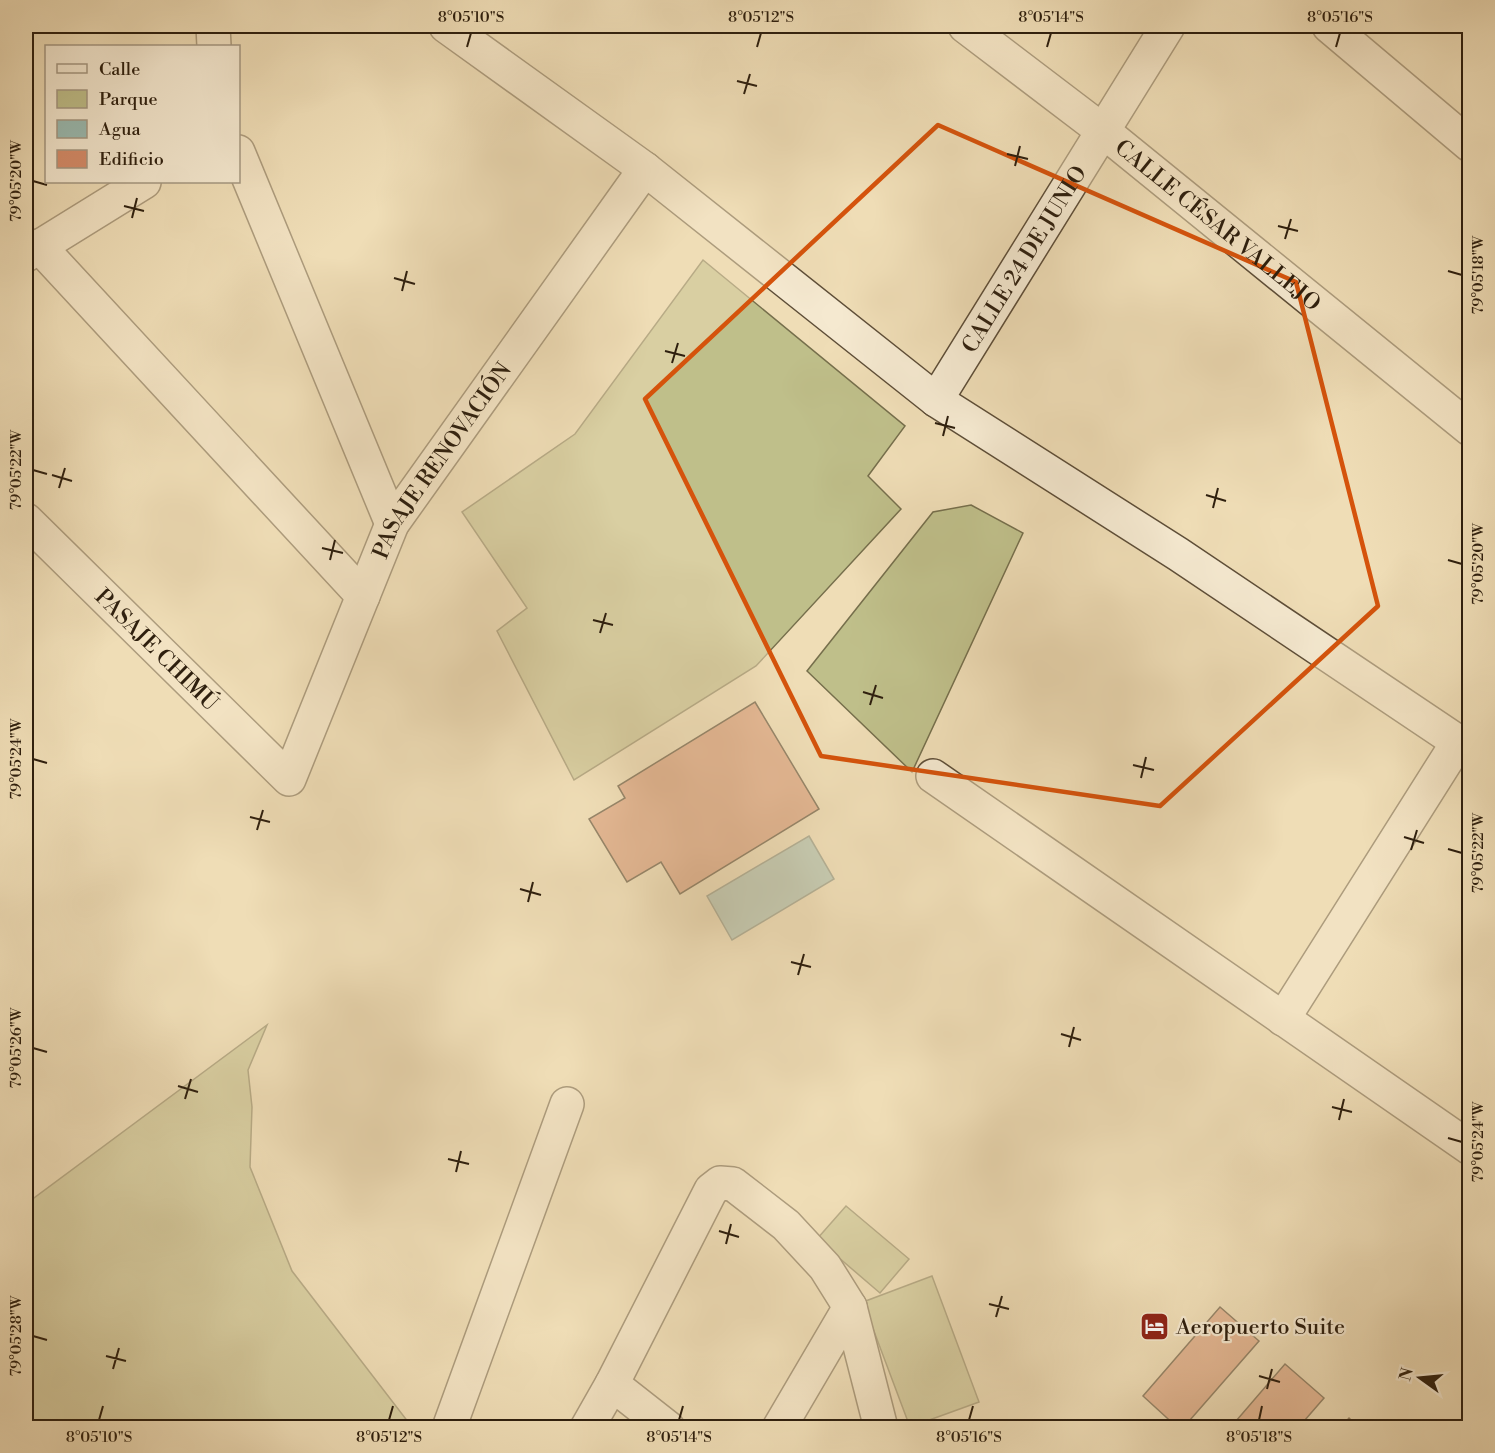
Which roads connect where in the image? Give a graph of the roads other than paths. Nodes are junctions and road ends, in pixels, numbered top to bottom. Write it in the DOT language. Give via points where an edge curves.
graph roads {
  1 [pos="213,26"];
  2 [pos="446,26"];
  3 [pos="966,26"];
  4 [pos="1168,26"];
  5 [pos="1329,26"];
  6 [pos="214,45"];
  7 [pos="1103,131"];
  8 [pos="1470,145"];
  9 [pos="240,157"];
  10 [pos="645,169"];
  11 [pos="142,183"];
  12 [pos="32,251"];
  13 [pos="936,400"];
  14 [pos="1470,429"];
  15 [pos="26,520"];
  16 [pos="392,524"];
  17 [pos="363,596"];
  18 [pos="1464,746"];
  19 [pos="933,777"];
  20 [pos="289,779"];
  21 [pos="1283,1019"];
  22 [pos="567,1104"];
  23 [pos="1470,1148"];
  24 [pos="850,1307"];
  25 [pos="612,1383"];
  26 [pos="449,1428"];
  27 [pos="587,1428"];
  28 [pos="668,1428"];
  29 [pos="779,1428"];
  30 [pos="881,1428"];
  1 -- 6 [label="street"];
  2 -- 10 [label="street"];
  3 -- 7 [label="street, CALLE CÉSAR VALLEJO"];
  4 -- 7 [label="street, CALLE 24 DE JUNIO"];
  5 -- 8 [label="street"];
  7 -- 13 [label="street, CALLE 24 DE JUNIO"];
  7 -- 14 [label="street, CALLE CÉSAR VALLEJO"];
  9 -- 16 [label="street"];
  10 -- 13 [label="street"];
  10 -- 16 [label="street, PASAJE RENOVACIÓN"];
  11 -- 12 [label="street"];
  12 -- 17 [label="street"];
  13 -- 18 [label="street" via="1178,554"];
  15 -- 20 [label="street, PASAJE CHIMÚ"];
  16 -- 17 [label="street, PASAJE RENOVACIÓN"];
  17 -- 20 [label="street, PASAJE RENOVACIÓN"];
  18 -- 21 [label="street"];
  19 -- 21 [label="street"];
  21 -- 23 [label="street"];
  22 -- 26 [label="street"];
  24 -- 25 [label="street" via="825,1267 786,1225 733,1185 720,1183 711,1190"];
  24 -- 29 [label="street"];
  24 -- 30 [label="street"];
  25 -- 27 [label="street"];
  25 -- 28 [label="street"];
}
